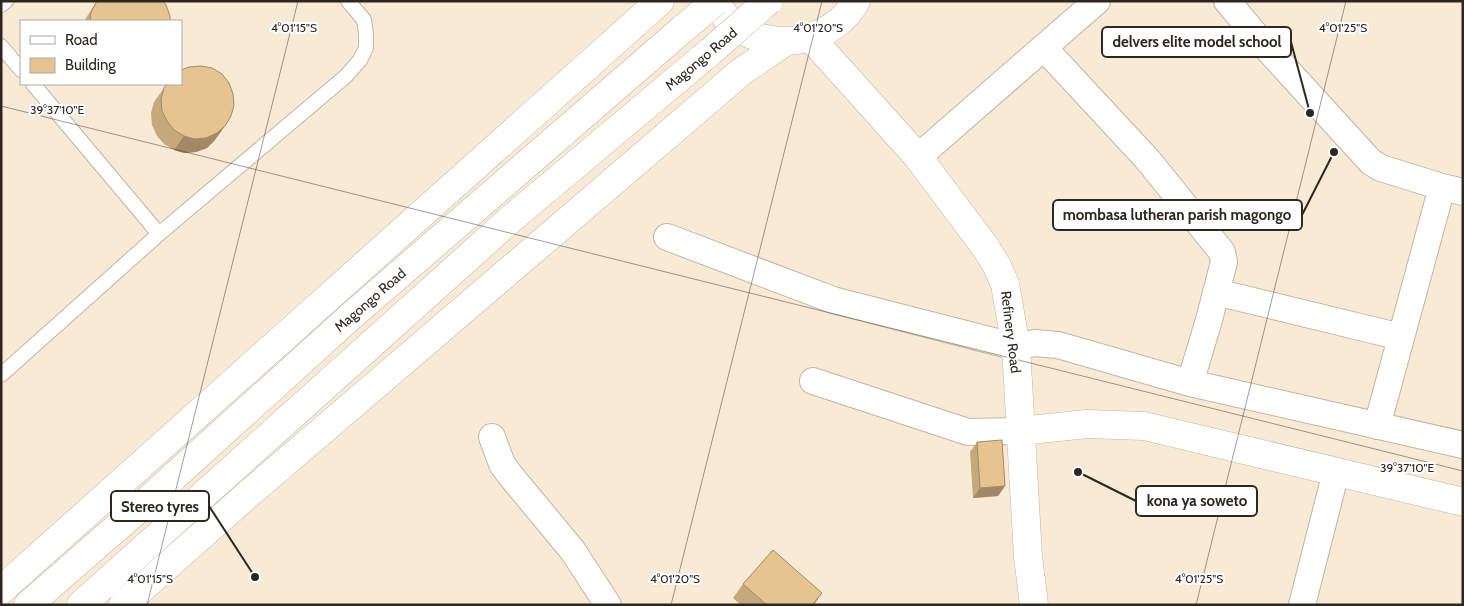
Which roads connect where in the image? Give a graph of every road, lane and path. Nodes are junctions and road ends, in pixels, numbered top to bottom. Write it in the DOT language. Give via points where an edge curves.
graph roads {
  1 [pos="6,1"];
  2 [pos="348,1"];
  3 [pos="660,1"];
  4 [pos="715,1"];
  5 [pos="768,1"];
  6 [pos="856,1"];
  7 [pos="1097,1"];
  8 [pos="1227,1"];
  9 [pos="1,5"];
  10 [pos="798,40"];
  11 [pos="1,46"];
  12 [pos="1044,48"];
  13 [pos="20,69"];
  14 [pos="34,85"];
  15 [pos="918,157"];
  16 [pos="1452,189"];
  17 [pos="158,234"];
  18 [pos="667,238"];
  19 [pos="1216,292"];
  20 [pos="1401,337"];
  21 [pos="1016,347"];
  22 [pos="1,375"];
  23 [pos="813,381"];
  24 [pos="1190,383"];
  25 [pos="1377,426"];
  26 [pos="1020,431"];
  27 [pos="492,436"];
  28 [pos="1463,446"];
  29 [pos="1336,472"];
  30 [pos="1463,502"];
  31 [pos="1,590"];
  32 [pos="28,605"];
  33 [pos="82,605"];
  34 [pos="123,605"];
  35 [pos="608,605"];
  36 [pos="1034,605"];
  37 [pos="1302,605"];
  1 -- 9 [label="lane"];
  2 -- 17 [label="lane" via="364,20 366,48 360,60 346,76"];
  3 -- 31 [label="main road"];
  4 -- 10 [label="main road" via="722,14 740,29 761,38"];
  4 -- 32 [label="main road, Magongo Road, bridge" via="350,317"];
  5 -- 33 [label="main road, Magongo Road, bridge" via="512,218"];
  6 -- 10 [label="main road" via="834,26"];
  7 -- 12 [label="street"];
  8 -- 16 [label="street" via="1371,162 1381,168"];
  10 -- 15 [label="main road, Refinery Road"];
  10 -- 34 [label="main road" via="741,72"];
  11 -- 13 [label="lane"];
  12 -- 15 [label="street"];
  12 -- 19 [label="street" via="1148,160 1222,252 1224,262"];
  14 -- 17 [label="lane"];
  15 -- 21 [label="main road, Refinery Road" via="997,266 1005,284"];
  16 -- 20 [label="street"];
  17 -- 22 [label="lane"];
  18 -- 21 [label="street" via="833,300"];
  19 -- 20 [label="street"];
  19 -- 24 [label="street"];
  20 -- 25 [label="street"];
  21 -- 24 [label="street" via="1035,343 1058,345"];
  21 -- 26 [label="main road, Refinery Road"];
  23 -- 26 [label="street" via="968,432"];
  24 -- 25 [label="street"];
  25 -- 28 [label="street"];
  26 -- 29 [label="main road" via="1087,424 1144,426"];
  26 -- 36 [label="main road, Refinery Road"];
  27 -- 35 [label="street" via="502,464 573,552"];
  29 -- 30 [label="main road"];
  29 -- 37 [label="street"];
}
